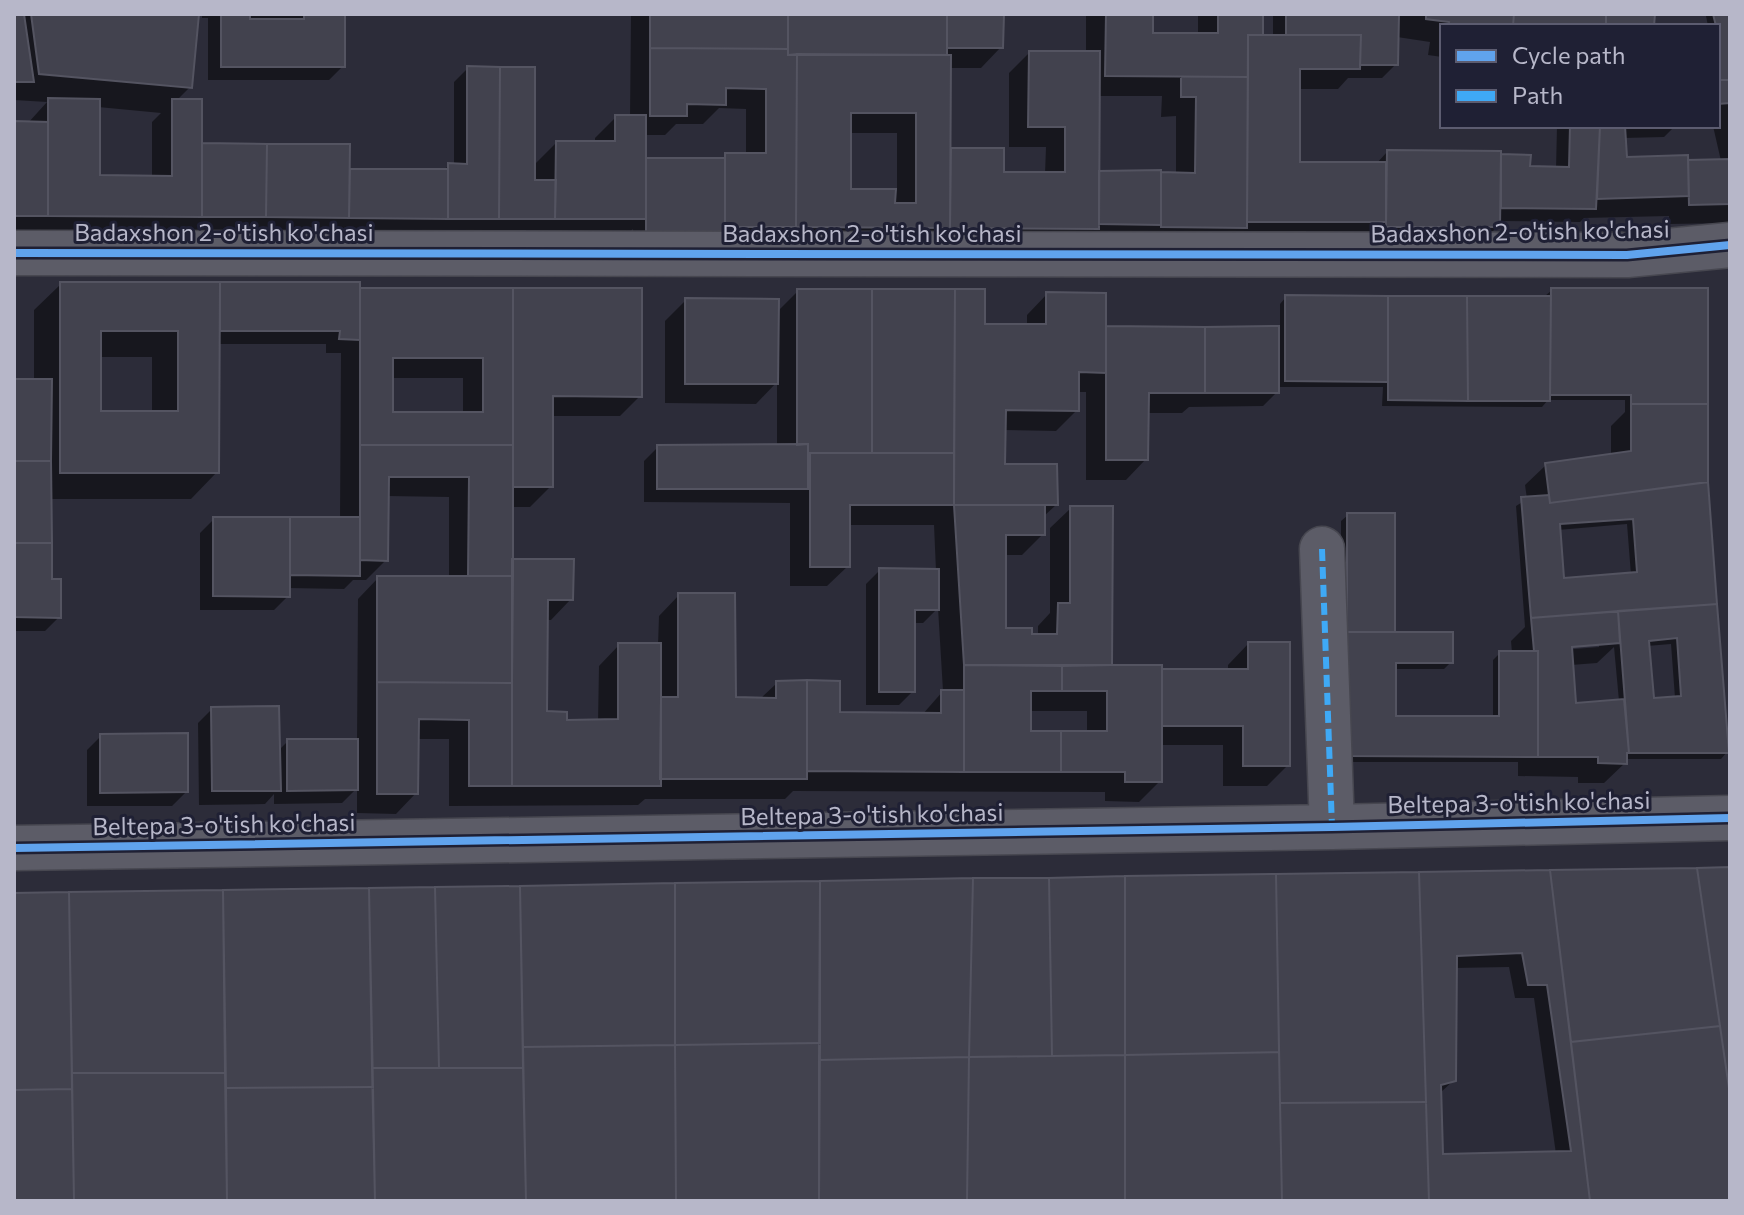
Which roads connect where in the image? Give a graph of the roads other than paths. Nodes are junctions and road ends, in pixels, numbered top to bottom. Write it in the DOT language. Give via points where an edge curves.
graph roads {
  1 [pos="1730,245"];
  2 [pos="14,253"];
  3 [pos="1322,549"];
  4 [pos="1730,818"];
  5 [pos="1332,827"];
  6 [pos="14,848"];
  1 -- 2 [label="street, Badaxshon 2-o'tish ko'chasi" via="1627,255"];
  3 -- 5 [label="street"];
  4 -- 5 [label="street, Beltepa 3-o'tish ko'chasi"];
  5 -- 6 [label="street, Beltepa 3-o'tish ko'chasi"];
}
